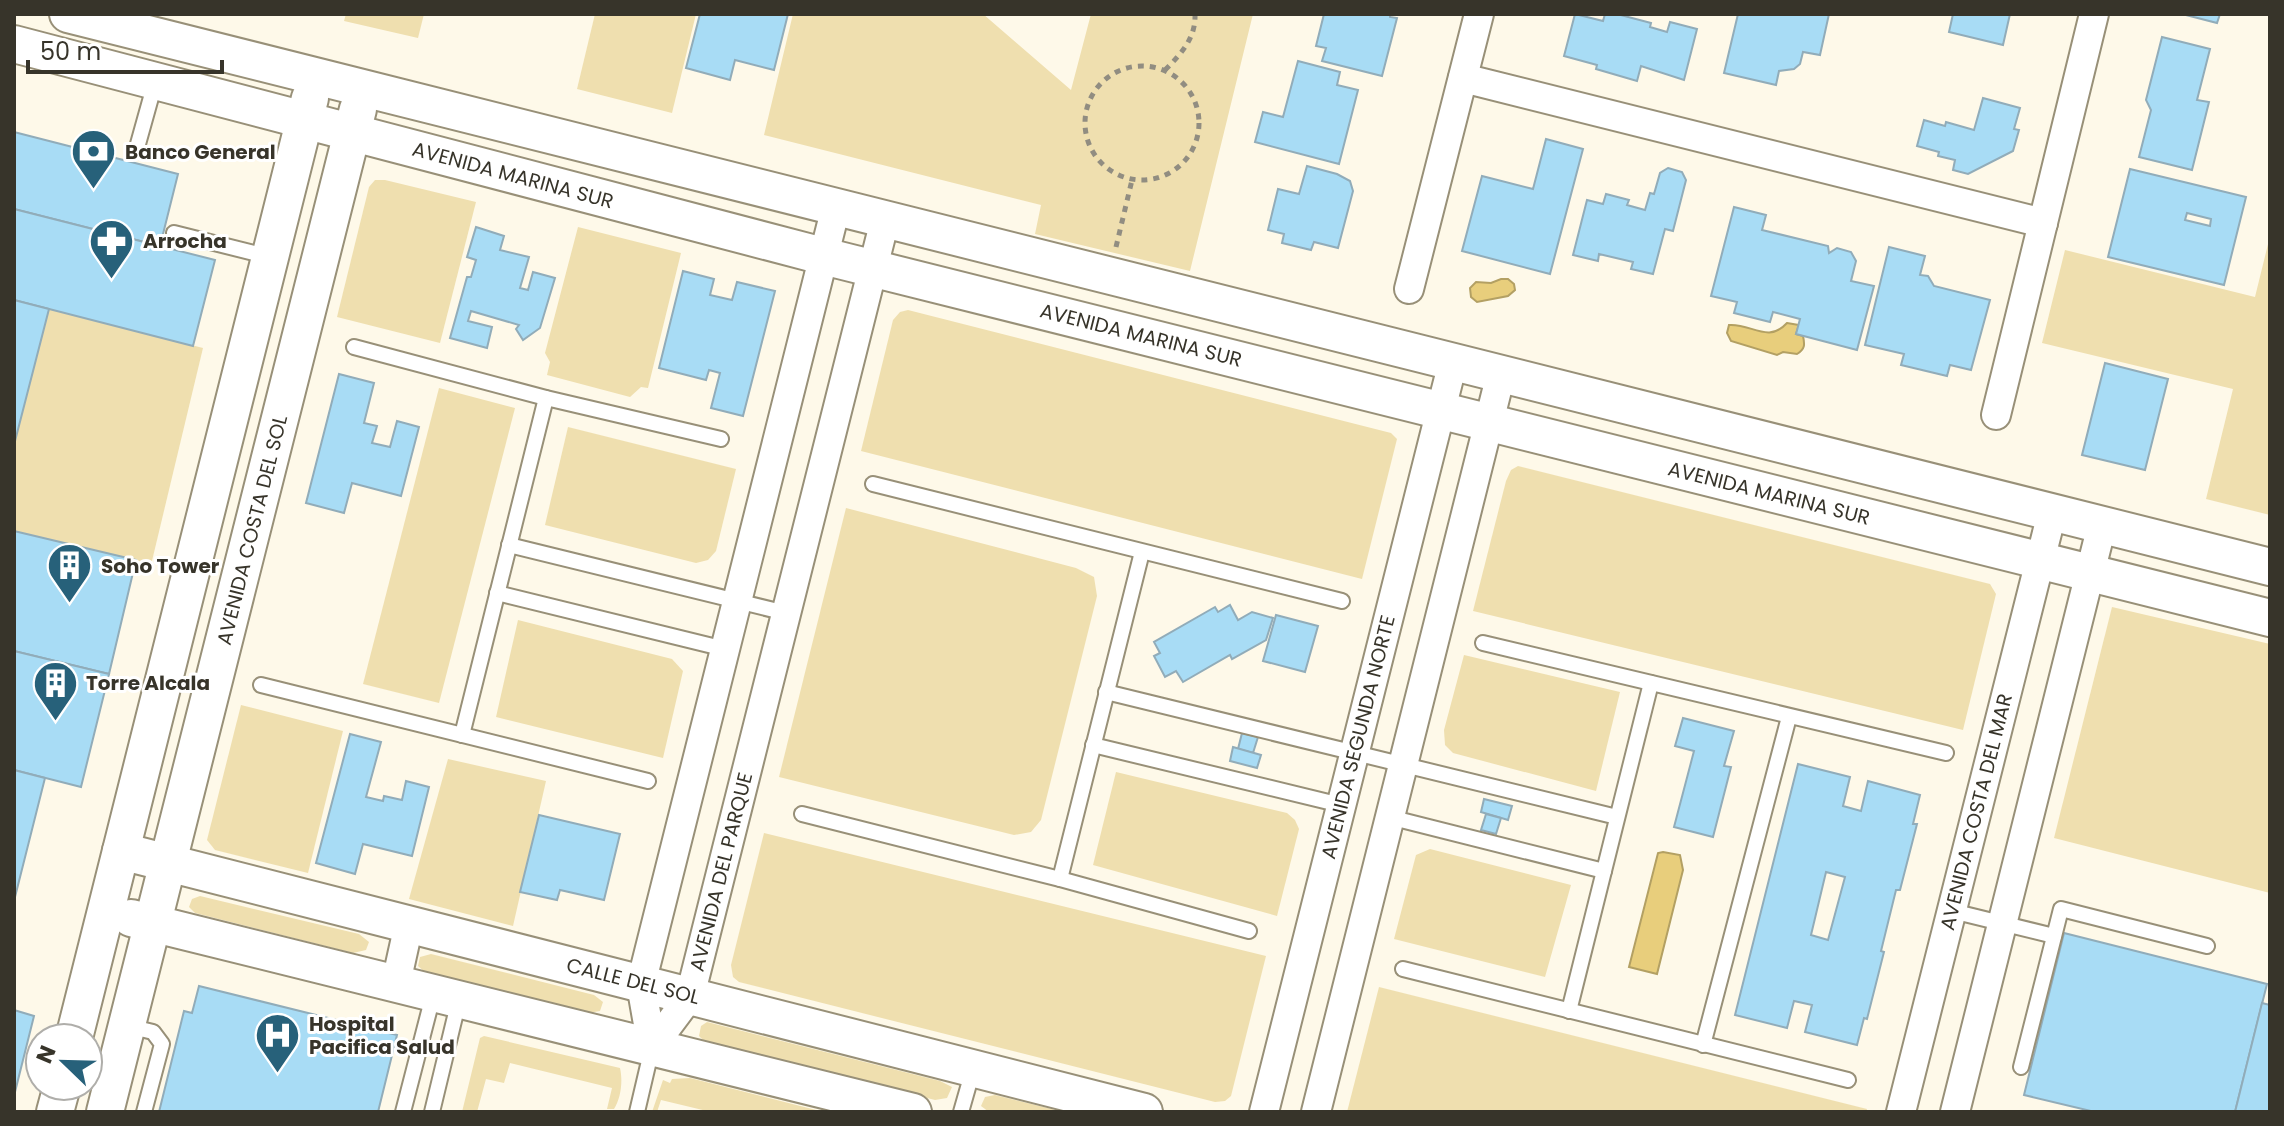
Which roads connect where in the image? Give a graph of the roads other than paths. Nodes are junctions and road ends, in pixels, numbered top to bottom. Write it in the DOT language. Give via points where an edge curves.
graph roads {
  1 [pos="68,14"];
  2 [pos="1479,14"];
  3 [pos="2094,14"];
  4 [pos="14,44"];
  5 [pos="316,77"];
  6 [pos="1463,78"];
  7 [pos="155,82"];
  8 [pos="363,89"];
  9 [pos="305,121"];
  10 [pos="351,133"];
  11 [pos="138,144"];
  12 [pos="836,207"];
  13 [pos="885,220"];
  14 [pos="2043,223"];
  15 [pos="174,233"];
  16 [pos="823,256"];
  17 [pos="270,257"];
  18 [pos="873,268"];
  19 [pos="1409,289"];
  20 [pos="249,343"];
  21 [pos="354,347"];
  22 [pos="296,354"];
  23 [pos="1453,362"];
  24 [pos="1501,374"];
  25 [pos="546,398"];
  26 [pos="1440,411"];
  27 [pos="1996,415"];
  28 [pos="1489,423"];
  29 [pos="721,439"];
  30 [pos="873,484"];
  31 [pos="2052,513"];
  32 [pos="2102,525"];
  33 [pos="509,545"];
  34 [pos="1142,552"];
  35 [pos="2038,561"];
  36 [pos="2270,567"];
  37 [pos="2090,574"];
  38 [pos="497,593"];
  39 [pos="1342,601"];
  40 [pos="737,602"];
  41 [pos="786,613"];
  42 [pos="2270,618"];
  43 [pos="1483,643"];
  44 [pos="725,649"];
  45 [pos="1651,683"];
  46 [pos="261,685"];
  47 [pos="1106,692"];
  48 [pos="1789,717"];
  49 [pos="462,735"];
  50 [pos="1093,745"];
  51 [pos="1355,752"];
  52 [pos="1946,753"];
  53 [pos="1403,764"];
  54 [pos="648,781"];
  55 [pos="1341,805"];
  56 [pos="802,814"];
  57 [pos="1389,817"];
  58 [pos="1617,817"];
  59 [pos="121,851"];
  60 [pos="168,863"];
  61 [pos="1604,871"];
  62 [pos="1060,879"];
  63 [pos="106,911"];
  64 [pos="1952,911"];
  65 [pos="153,923"];
  66 [pos="409,924"];
  67 [pos="2002,924"];
  68 [pos="1249,931"];
  69 [pos="2054,936"];
  70 [pos="2207,946"];
  71 [pos="1403,969"];
  72 [pos="396,983"];
  73 [pos="641,984"];
  74 [pos="447,995"];
  75 [pos="690,996"];
  76 [pos="1569,1011"];
  77 [pos="78,1022"];
  78 [pos="127,1026"];
  79 [pos="1703,1045"];
  80 [pos="652,1047"];
  81 [pos="2021,1067"];
  82 [pos="973,1069"];
  83 [pos="1848,1080"];
  84 [pos="109,1111"];
  85 [pos="144,1112"];
  86 [pos="403,1112"];
  87 [pos="432,1112"];
  88 [pos="637,1112"];
  89 [pos="913,1112"];
  90 [pos="961,1112"];
  91 [pos="1144,1112"];
  92 [pos="1264,1112"];
  93 [pos="1316,1112"];
  94 [pos="1901,1112"];
  95 [pos="1955,1112"];
  1 -- 5 [label="street"];
  2 -- 6 [label="street"];
  3 -- 14 [label="street"];
  4 -- 7 [label="street, AVENIDA MARINA SUR"];
  5 -- 8 [label="street"];
  5 -- 9 [label="street"];
  6 -- 14 [label="street"];
  6 -- 19 [label="street"];
  7 -- 9 [label="street, AVENIDA MARINA SUR"];
  7 -- 11 [label="lane"];
  8 -- 10 [label="street, AVENIDA COSTA DEL SOL"];
  8 -- 12 [label="street"];
  9 -- 10 [label="street, AVENIDA MARINA SUR"];
  9 -- 17 [label="street"];
  10 -- 16 [label="street, AVENIDA MARINA SUR"];
  10 -- 22 [label="street, AVENIDA COSTA DEL SOL"];
  12 -- 13 [label="street"];
  12 -- 16 [label="street"];
  13 -- 18 [label="street, AVENIDA DEL PARQUE"];
  13 -- 23 [label="street"];
  14 -- 27 [label="street"];
  15 -- 17 [label="lane"];
  16 -- 18 [label="street, AVENIDA MARINA SUR"];
  16 -- 40 [label="street"];
  17 -- 20 [label="street"];
  18 -- 26 [label="street, AVENIDA MARINA SUR"];
  18 -- 41 [label="street, AVENIDA DEL PARQUE"];
  20 -- 22 [label="street"];
  20 -- 59 [label="street"];
  21 -- 25 [label="lane"];
  22 -- 60 [label="street, AVENIDA COSTA DEL SOL"];
  23 -- 24 [label="street"];
  23 -- 26 [label="street, AVENIDA SEGUNDA NORTE"];
  24 -- 28 [label="street"];
  24 -- 31 [label="street"];
  25 -- 29 [label="lane"];
  25 -- 33 [label="lane"];
  26 -- 28 [label="street, AVENIDA MARINA SUR"];
  26 -- 51 [label="street, AVENIDA SEGUNDA NORTE"];
  28 -- 35 [label="street, AVENIDA MARINA SUR"];
  28 -- 53 [label="street"];
  30 -- 34 [label="lane"];
  31 -- 32 [label="street"];
  31 -- 35 [label="street, AVENIDA COSTA DEL MAR"];
  32 -- 36 [label="street"];
  32 -- 37 [label="street"];
  33 -- 38 [label="lane"];
  33 -- 40 [label="lane"];
  34 -- 39 [label="lane"];
  34 -- 47 [label="lane"];
  35 -- 37 [label="street, AVENIDA MARINA SUR"];
  35 -- 64 [label="street, AVENIDA COSTA DEL MAR"];
  37 -- 42 [label="street, AVENIDA MARINA SUR"];
  37 -- 67 [label="street"];
  38 -- 44 [label="lane"];
  38 -- 49 [label="lane"];
  40 -- 41 [label="lane"];
  40 -- 44 [label="street"];
  41 -- 75 [label="street, AVENIDA DEL PARQUE"];
  43 -- 45 [label="lane"];
  44 -- 73 [label="street"];
  45 -- 48 [label="lane"];
  45 -- 58 [label="lane"];
  46 -- 49 [label="lane"];
  47 -- 50 [label="lane"];
  47 -- 51 [label="lane"];
  48 -- 52 [label="lane"];
  48 -- 79 [label="lane"];
  49 -- 54 [label="lane"];
  50 -- 55 [label="lane"];
  50 -- 62 [label="lane"];
  51 -- 53 [label="lane"];
  51 -- 55 [label="street, AVENIDA SEGUNDA NORTE"];
  53 -- 57 [label="street"];
  53 -- 58 [label="lane"];
  55 -- 92 [label="street, AVENIDA SEGUNDA NORTE"];
  56 -- 62 [label="lane"];
  57 -- 61 [label="lane"];
  57 -- 93 [label="street"];
  58 -- 61 [label="lane"];
  59 -- 60 [label="street, CALLE DEL SOL"];
  59 -- 63 [label="street"];
  60 -- 65 [label="street, AVENIDA COSTA DEL SOL"];
  60 -- 66 [label="street, CALLE DEL SOL"];
  61 -- 76 [label="lane"];
  62 -- 68 [label="lane"];
  63 -- 65 [label="street"];
  63 -- 77 [label="street"];
  64 -- 67 [label="lane"];
  64 -- 94 [label="street, AVENIDA COSTA DEL MAR"];
  65 -- 72 [label="street"];
  65 -- 78 [label="street, AVENIDA COSTA DEL SOL"];
  66 -- 72 [label="street"];
  66 -- 73 [label="street, CALLE DEL SOL"];
  67 -- 69 [label="lane"];
  67 -- 95 [label="street"];
  69 -- 70 [label="lane" via="2061,909"];
  69 -- 81 [label="lane"];
  71 -- 76 [label="lane"];
  72 -- 74 [label="street"];
  73 -- 75 [label="street, CALLE DEL SOL"];
  73 -- 80 [label="street"];
  74 -- 80 [label="street"];
  74 -- 86 [label="lane"];
  74 -- 87 [label="lane"];
  75 -- 80 [label="street, AVENIDA DEL PARQUE"];
  75 -- 82 [label="street, CALLE DEL SOL"];
  76 -- 79 [label="lane"];
  78 -- 84 [label="street, AVENIDA COSTA DEL SOL"];
  78 -- 85 [label="lane" via="153,1032 162,1044"];
  79 -- 83 [label="lane"];
  80 -- 88 [label="lane"];
  80 -- 89 [label="street"];
  82 -- 90 [label="lane"];
  82 -- 91 [label="street, CALLE DEL SOL"];
}
